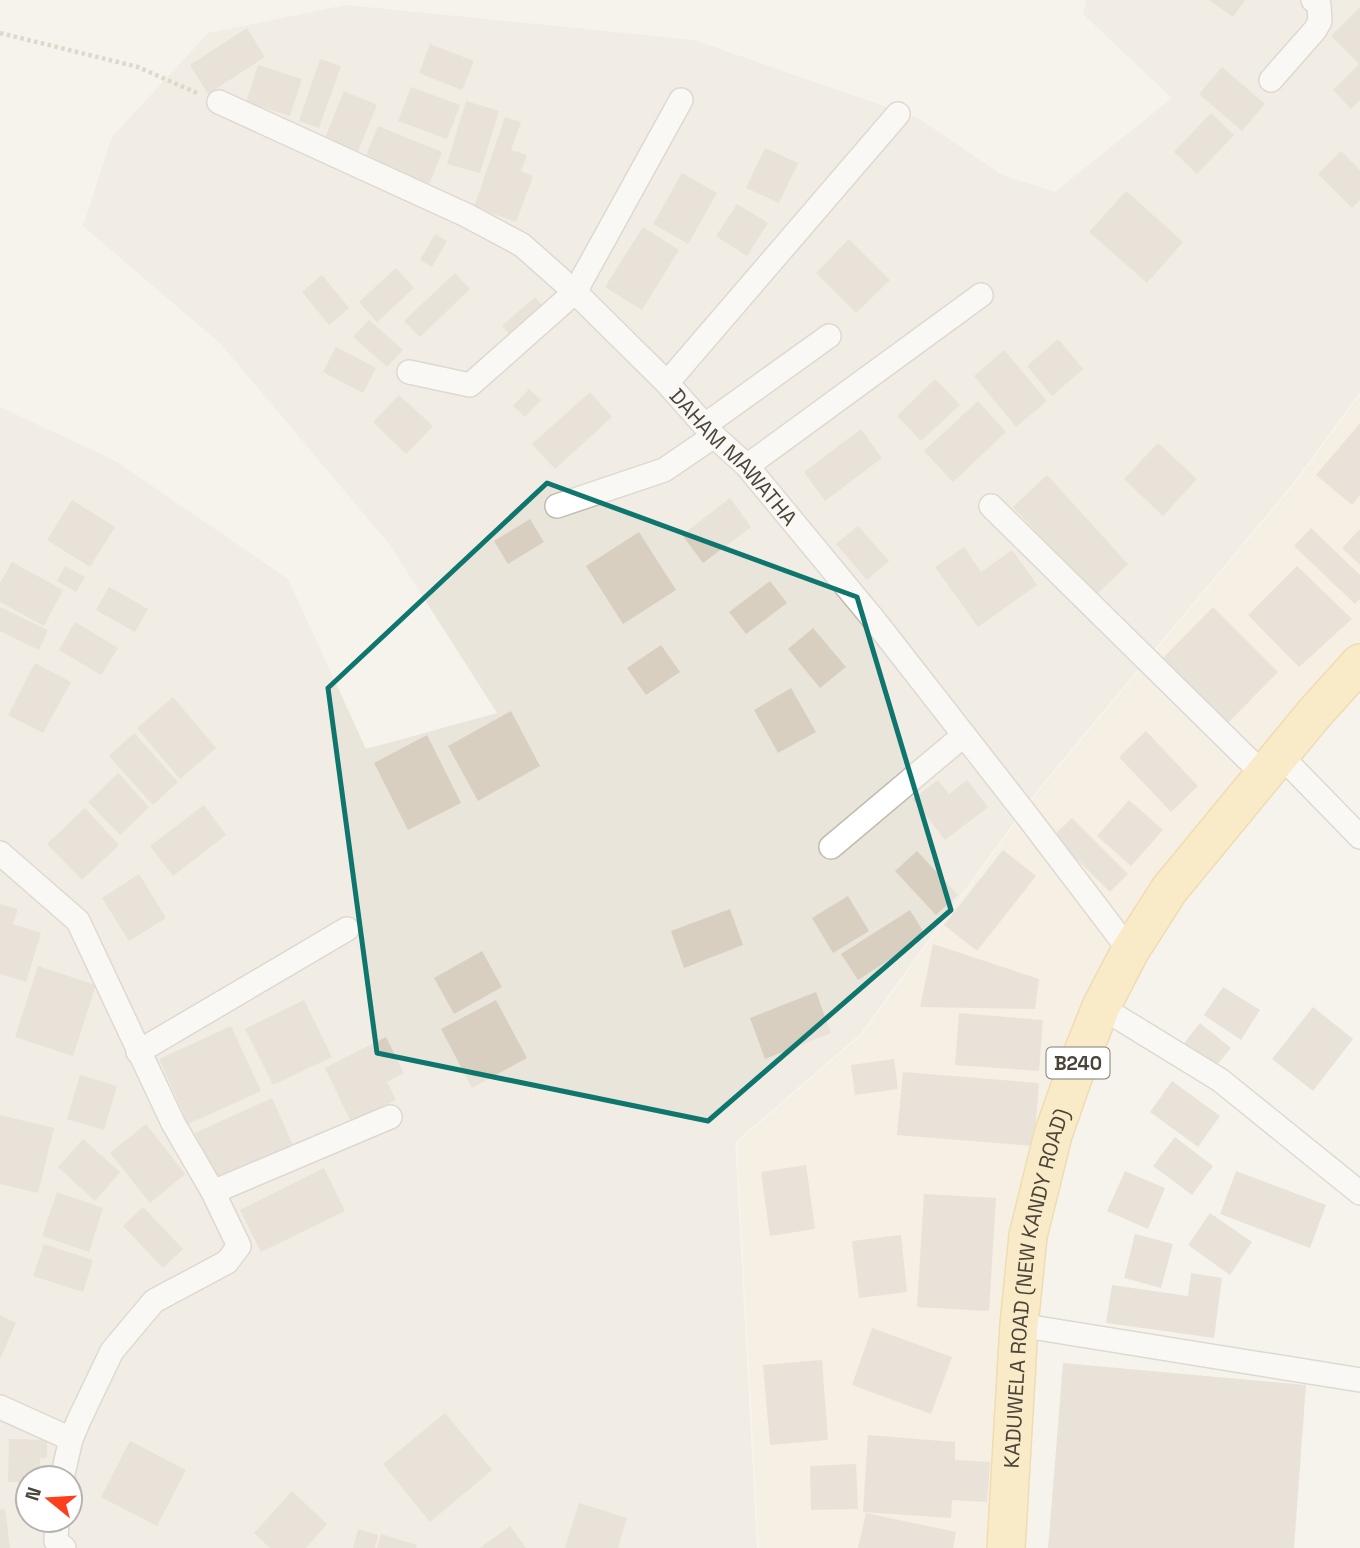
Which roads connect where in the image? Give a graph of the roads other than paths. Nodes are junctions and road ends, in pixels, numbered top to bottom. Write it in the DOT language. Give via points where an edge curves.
graph roads {
  1 [pos="1313,0"];
  2 [pos="1271,80"];
  3 [pos="681,100"];
  4 [pos="219,102"];
  5 [pos="898,114"];
  6 [pos="575,292"];
  7 [pos="981,295"];
  8 [pos="829,336"];
  9 [pos="409,372"];
  10 [pos="667,383"];
  11 [pos="710,431"];
  12 [pos="747,466"];
  13 [pos="557,506"];
  14 [pos="991,506"];
  15 [pos="1360,663"];
  16 [pos="964,734"];
  17 [pos="1272,765"];
  18 [pos="1360,837"];
  19 [pos="831,847"];
  20 [pos="0,853"];
  21 [pos="347,929"];
  22 [pos="1130,951"];
  23 [pos="1101,1007"];
  24 [pos="138,1052"];
  25 [pos="390,1117"];
  26 [pos="213,1192"];
  27 [pos="1360,1193"];
  28 [pos="1019,1325"];
  29 [pos="1360,1380"];
  30 [pos="0,1407"];
  31 [pos="71,1439"];
  32 [pos="65,1464"];
  33 [pos="56,1534"];
  34 [pos="64,1548"];
  35 [pos="1006,1548"];
  1 -- 2 [label="street" via="1319,5 1320,21"];
  3 -- 6 [label="street"];
  4 -- 6 [label="street, DAHAM MAWATHA" via="466,215 522,245"];
  5 -- 10 [label="street"];
  6 -- 9 [label="street" via="470,386"];
  6 -- 10 [label="street, DAHAM MAWATHA"];
  7 -- 12 [label="street"];
  8 -- 11 [label="street"];
  10 -- 11 [label="street, DAHAM MAWATHA"];
  11 -- 12 [label="street, DAHAM MAWATHA"];
  11 -- 13 [label="street" via="664,470"];
  12 -- 16 [label="street, DAHAM MAWATHA"];
  14 -- 17 [label="street"];
  15 -- 17 [label="main road, KADUWELA ROAD (NEW KANDY ROAD) / B240"];
  16 -- 19 [label="street"];
  16 -- 22 [label="street, DAHAM MAWATHA"];
  17 -- 18 [label="street"];
  17 -- 22 [label="main road, KADUWELA ROAD (NEW KANDY ROAD) / B240" via="1169,890"];
  20 -- 24 [label="street" via="78,921"];
  21 -- 24 [label="street"];
  22 -- 23 [label="main road, KADUWELA ROAD (NEW KANDY ROAD) / B240"];
  23 -- 27 [label="street" via="1220,1080"];
  23 -- 28 [label="main road, KADUWELA ROAD (NEW KANDY ROAD) / B240" via="1053,1135 1028,1236"];
  24 -- 26 [label="street"];
  25 -- 26 [label="street"];
  26 -- 31 [label="street" via="239,1245 227,1262 154,1301 112,1351"];
  28 -- 29 [label="street"];
  28 -- 35 [label="main road, KADUWELA ROAD (NEW KANDY ROAD) / B240"];
  30 -- 31 [label="street"];
  31 -- 32 [label="street"];
  33 -- 34 [label="street" via="56,1541"];
}
